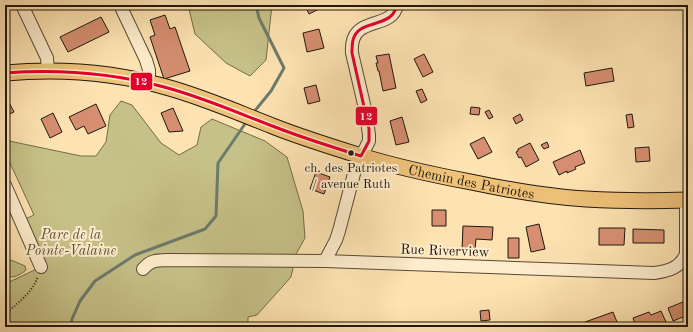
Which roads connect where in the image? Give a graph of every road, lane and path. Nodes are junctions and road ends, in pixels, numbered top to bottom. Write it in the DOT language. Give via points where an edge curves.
graph roads {
  1 [pos="22,5"];
  2 [pos="120,5"];
  3 [pos="397,5"];
  4 [pos="48,71"];
  5 [pos="5,73"];
  6 [pos="149,83"];
  7 [pos="361,156"];
  8 [pos="5,186"];
  9 [pos="687,200"];
  10 [pos="325,261"];
  11 [pos="41,267"];
  12 [pos="143,269"];
  13 [pos="5,314"];
  1 -- 4 [label="street" via="47,58"];
  2 -- 6 [label="street" via="146,60"];
  3 -- 7 [label="street" via="390,17 359,29 352,41 352,53 369,135"];
  4 -- 5 [label="main road, Chemin des Patriotes"];
  4 -- 6 [label="main road, Chemin des Patriotes" via="103,74"];
  6 -- 7 [label="main road, Chemin des Patriotes" via="185,93"];
  7 -- 9 [label="main road, Chemin des Patriotes" via="434,175 543,195 619,201"];
  7 -- 10 [label="street" via="336,240"];
  8 -- 11 [label="street"];
  9 -- 10 [label="street, Rue Riverview" via="686,254 679,264 664,272"];
  10 -- 12 [label="street, Rue Riverview" via="166,260 148,264"];
  11 -- 13 [label="path" via="36,283 23,299"];
}
